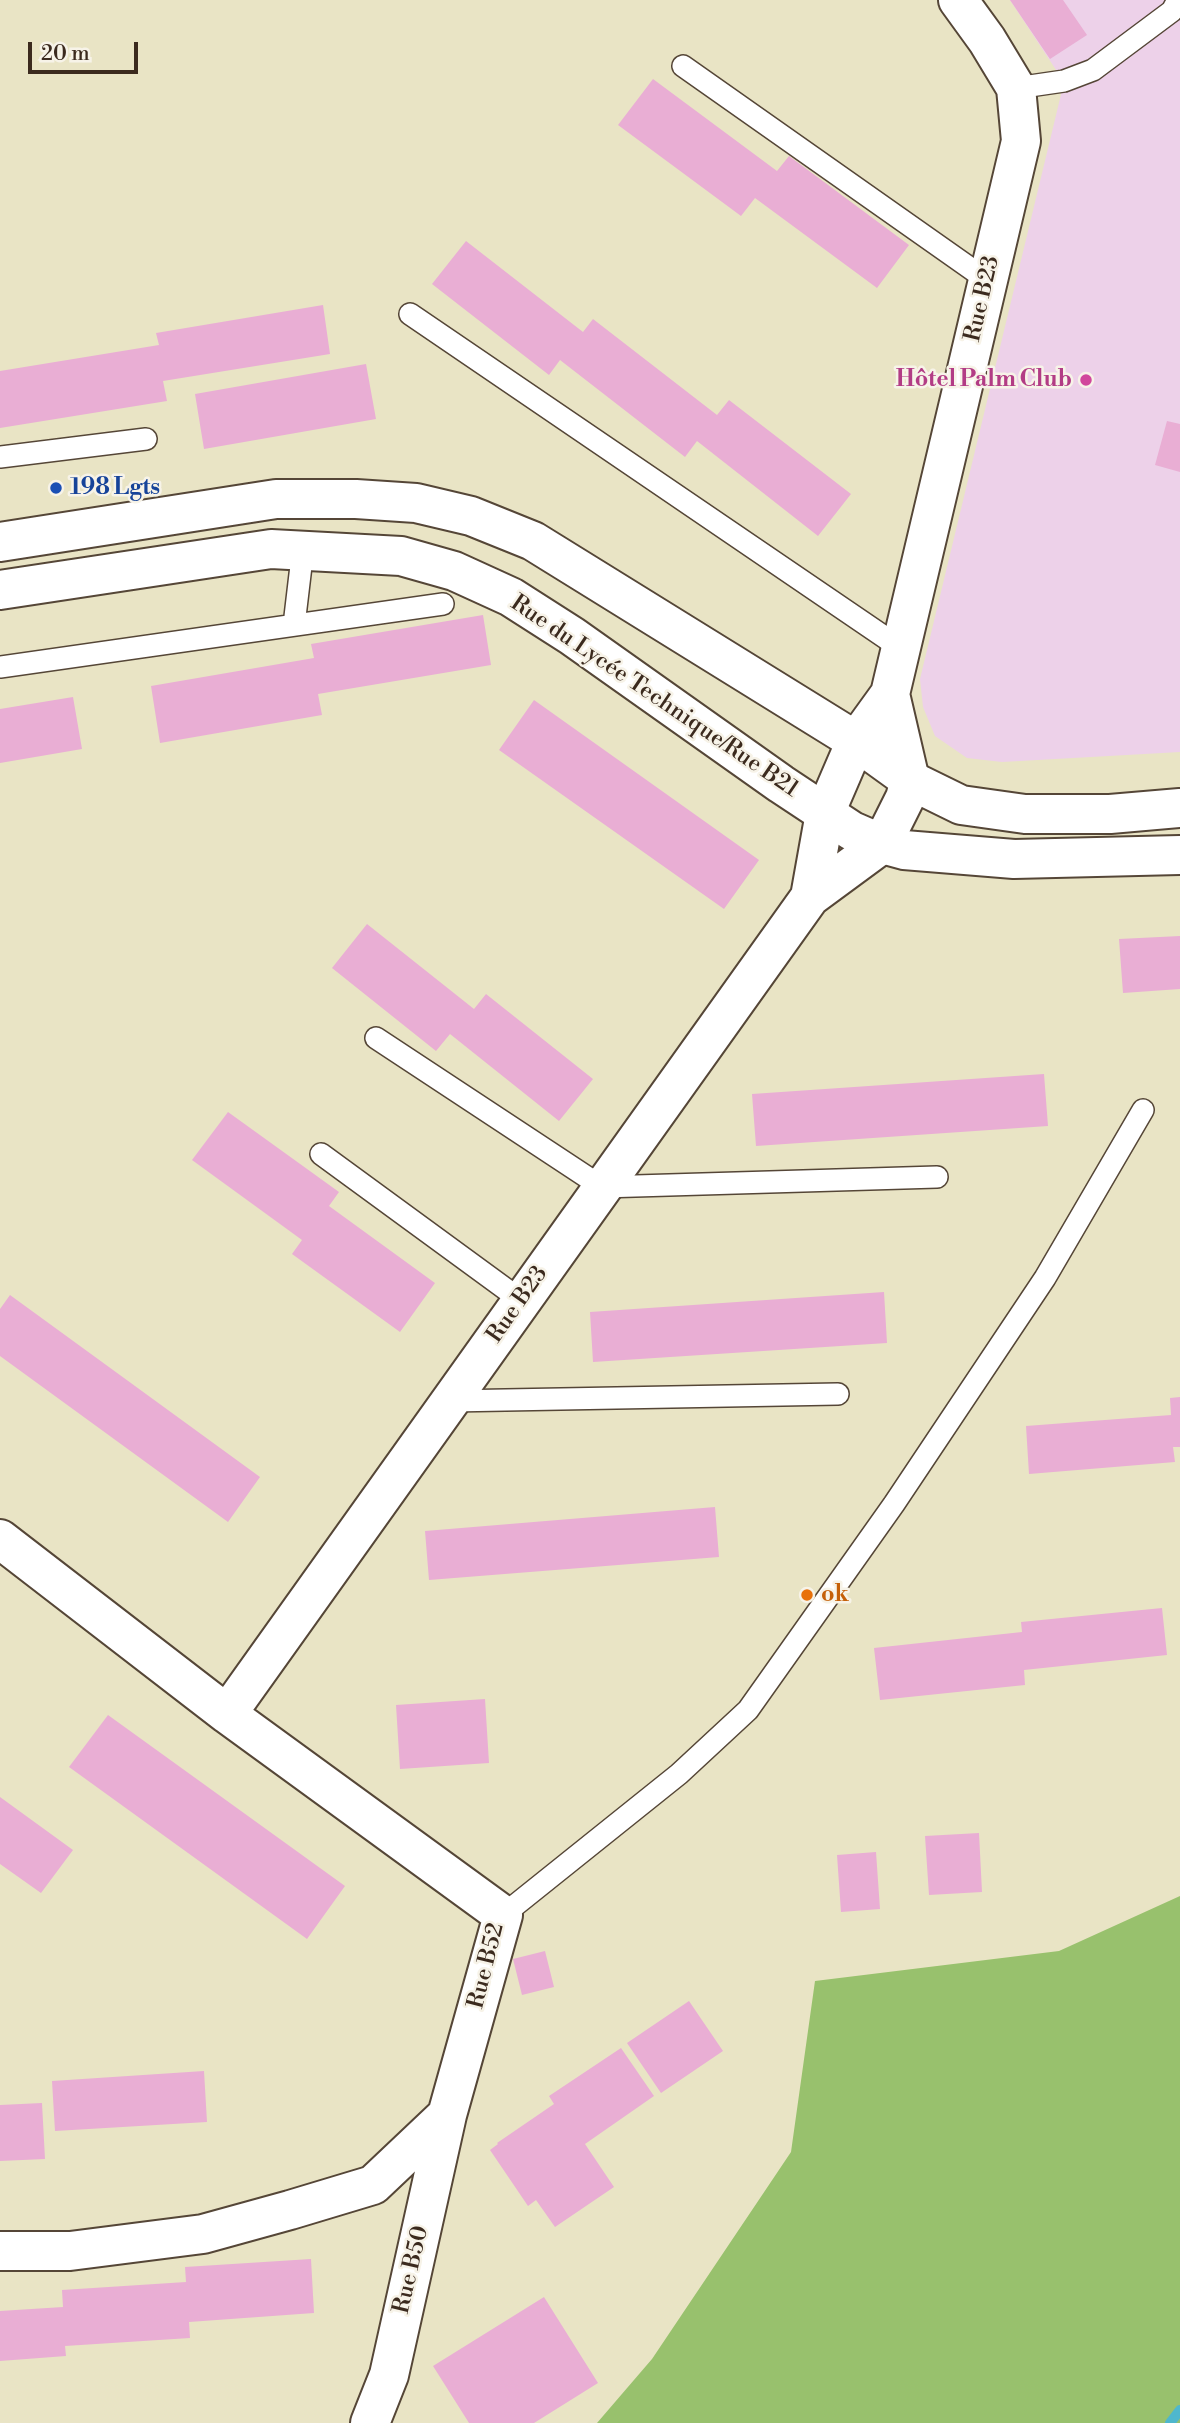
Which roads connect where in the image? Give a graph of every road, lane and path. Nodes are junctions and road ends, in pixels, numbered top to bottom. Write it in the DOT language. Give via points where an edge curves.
graph roads {
  1 [pos="958,0"];
  2 [pos="1178,0"];
  3 [pos="683,66"];
  4 [pos="1016,88"];
  5 [pos="987,280"];
  6 [pos="410,314"];
  7 [pos="146,439"];
  8 [pos="0,457"];
  9 [pos="276,499"];
  10 [pos="0,542"];
  11 [pos="287,549"];
  12 [pos="0,590"];
  13 [pos="443,604"];
  14 [pos="294,625"];
  15 [pos="902,649"];
  16 [pos="0,667"];
  17 [pos="890,694"];
  18 [pos="856,741"];
  19 [pos="910,780"];
  20 [pos="1180,808"];
  21 [pos="825,813"];
  22 [pos="882,844"];
  23 [pos="1180,855"];
  24 [pos="810,897"];
  25 [pos="376,1038"];
  26 [pos="1143,1110"];
  27 [pos="321,1154"];
  28 [pos="937,1177"];
  29 [pos="602,1187"];
  30 [pos="522,1301"];
  31 [pos="838,1394"];
  32 [pos="450,1401"];
  33 [pos="0,1539"];
  34 [pos="227,1714"];
  35 [pos="502,1915"];
  36 [pos="447,2115"];
  37 [pos="0,2251"];
  38 [pos="370,2423"];
  1 -- 4 [label="street, Rue B23"];
  2 -- 4 [label="lane" via="1172,11 1094,71"];
  3 -- 5 [label="lane"];
  4 -- 5 [label="street, Rue B23" via="1021,141"];
  5 -- 15 [label="street, Rue B23"];
  6 -- 15 [label="lane"];
  7 -- 8 [label="lane"];
  9 -- 10 [label="street"];
  9 -- 11 [label="street"];
  9 -- 18 [label="street" via="416,503 471,516 533,541"];
  11 -- 12 [label="street, Rue du Lycée Technique/Rue B21"];
  11 -- 14 [label="lane"];
  11 -- 21 [label="street, Rue du Lycée Technique/Rue B21" via="401,556 454,570 511,597"];
  13 -- 14 [label="lane"];
  14 -- 16 [label="lane"];
  15 -- 17 [label="street, Rue B23"];
  17 -- 18 [label="street"];
  17 -- 19 [label="street"];
  18 -- 19 [label="street"];
  18 -- 21 [label="street"];
  19 -- 20 [label="street" via="961,806 1025,814"];
  19 -- 22 [label="street"];
  21 -- 22 [label="street, Rue du Lycée Technique/Rue B21"];
  21 -- 24 [label="street"];
  22 -- 23 [label="street, Rue du Lycée Technique/Rue B21" via="1014,859"];
  22 -- 24 [label="street"];
  24 -- 29 [label="street, Rue B23"];
  25 -- 29 [label="lane"];
  26 -- 35 [label="lane" via="1045,1278 894,1504 748,1710 679,1774"];
  27 -- 30 [label="lane"];
  28 -- 29 [label="lane"];
  29 -- 30 [label="street, Rue B23"];
  30 -- 32 [label="street, Rue B23"];
  31 -- 32 [label="lane"];
  32 -- 34 [label="street, Rue B23"];
  33 -- 34 [label="street, Rue B52"];
  34 -- 35 [label="street, Rue B52"];
  35 -- 36 [label="street, Rue B52"];
  36 -- 37 [label="street" via="373,2185 302,2207 203,2234 70,2251"];
  36 -- 38 [label="street, Rue B50" via="389,2375"];
}
